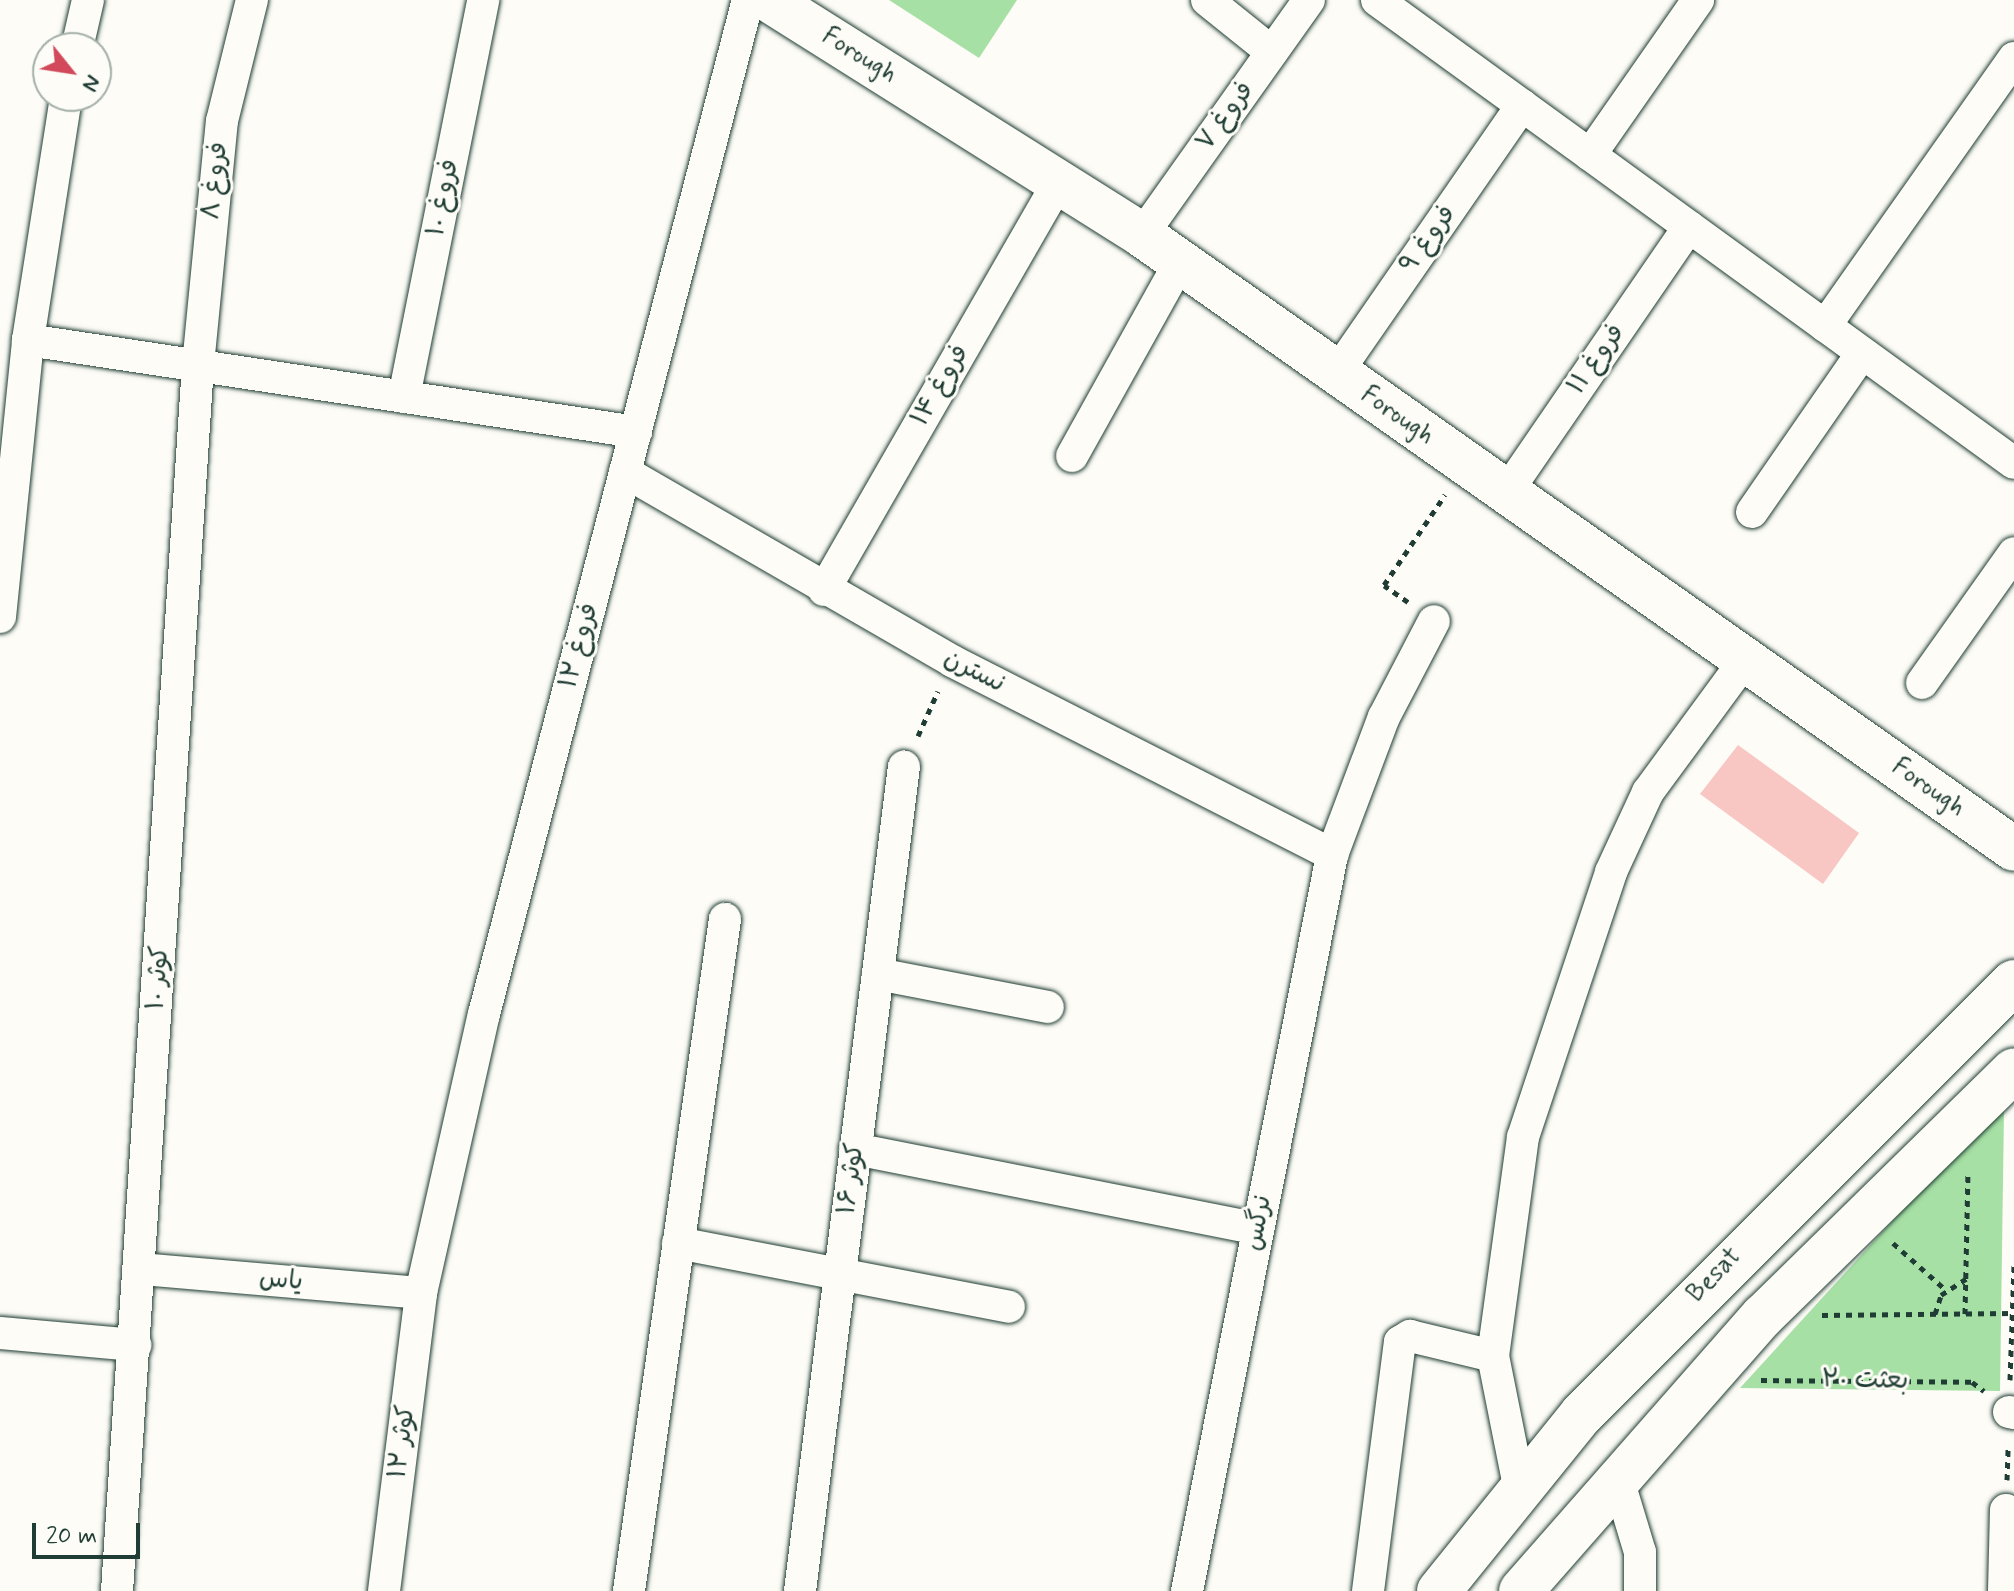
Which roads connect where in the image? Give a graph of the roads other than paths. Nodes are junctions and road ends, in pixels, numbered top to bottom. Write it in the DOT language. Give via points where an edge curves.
graph roads {
  1 [pos="88,0"];
  2 [pos="252,0"];
  3 [pos="483,0"];
  4 [pos="748,0"];
  5 [pos="769,0"];
  6 [pos="1207,0"];
  7 [pos="1309,0"];
  8 [pos="1377,0"];
  9 [pos="1698,0"];
  10 [pos="81,32"];
  11 [pos="1272,52"];
  12 [pos="2014,58"];
  13 [pos="1522,105"];
  14 [pos="64,112"];
  15 [pos="1590,155"];
  16 [pos="1059,182"];
  17 [pos="1689,227"];
  18 [pos="1142,235"];
  19 [pos="1179,264"];
  20 [pos="1825,326"];
  21 [pos="28,340"];
  22 [pos="1862,353"];
  23 [pos="198,365"];
  24 [pos="1336,374"];
  25 [pos="404,397"];
  26 [pos="636,432"];
  27 [pos="1072,456"];
  28 [pos="2014,463"];
  29 [pos="625,472"];
  30 [pos="1506,493"];
  31 [pos="1752,512"];
  32 [pos="2014,553"];
  33 [pos="824,590"];
  34 [pos="0,617"];
  35 [pos="1434,621"];
  36 [pos="1745,660"];
  37 [pos="1922,683"];
  38 [pos="904,767"];
  39 [pos="2014,849"];
  40 [pos="1332,855"];
  41 [pos="725,919"];
  42 [pos="878,974"];
  43 [pos="2014,982"];
  44 [pos="1048,1007"];
  45 [pos="2014,1070"];
  46 [pos="855,1149"];
  47 [pos="1258,1229"];
  48 [pos="678,1243"];
  49 [pos="141,1269"];
  50 [pos="839,1277"];
  51 [pos="421,1293"];
  52 [pos="1009,1307"];
  53 [pos="0,1333"];
  54 [pos="135,1345"];
  55 [pos="1493,1356"];
  56 [pos="1617,1476"];
  57 [pos="1520,1491"];
  58 [pos="2006,1510"];
  59 [pos="117,1591"];
  60 [pos="384,1591"];
  61 [pos="629,1591"];
  62 [pos="800,1591"];
  63 [pos="1187,1591"];
  64 [pos="1368,1591"];
  65 [pos="1439,1591"];
  66 [pos="1521,1591"];
  67 [pos="1640,1591"];
  68 [pos="2004,1591"];
  1 -- 10 [label="street"];
  2 -- 23 [label="street, فروغ ۸" via="222,121"];
  3 -- 25 [label="street, فروغ ۱۰"];
  4 -- 26 [label="street, فروغ ۱۲"];
  5 -- 16 [label="main road, Forough"];
  6 -- 11 [label="street"];
  7 -- 11 [label="street, فروغ ۷"];
  8 -- 13 [label="street"];
  9 -- 15 [label="street"];
  11 -- 18 [label="street, فروغ ۷"];
  12 -- 20 [label="street"];
  13 -- 15 [label="street"];
  13 -- 24 [label="street, فروغ ۹"];
  14 -- 21 [label="street"];
  15 -- 17 [label="street"];
  16 -- 18 [label="main road, Forough"];
  16 -- 33 [label="street, فروغ ۱۴"];
  17 -- 20 [label="street"];
  17 -- 30 [label="street, فروغ ۱۱"];
  18 -- 19 [label="main road, Forough"];
  19 -- 24 [label="main road, Forough"];
  19 -- 27 [label="street"];
  20 -- 22 [label="street"];
  21 -- 23 [label="street"];
  21 -- 34 [label="street"];
  22 -- 28 [label="street"];
  22 -- 31 [label="street"];
  23 -- 25 [label="street"];
  23 -- 49 [label="street, کوثر ۱۰"];
  24 -- 30 [label="main road, Forough"];
  25 -- 26 [label="street"];
  26 -- 29 [label="street, فروغ ۱۲"];
  29 -- 33 [label="street, نسترن"];
  29 -- 51 [label="street, فروغ ۱۲" via="484,1014"];
  30 -- 36 [label="main road, Forough"];
  32 -- 37 [label="street"];
  33 -- 40 [label="street, نسترن"];
  35 -- 40 [label="street, نرگس" via="1384,717"];
  36 -- 39 [label="main road, Forough"];
  36 -- 55 [label="street" via="1648,792 1611,872 1523,1137"];
  38 -- 42 [label="street, کوثر ۱۶"];
  40 -- 47 [label="street, نرگس"];
  41 -- 48 [label="street"];
  42 -- 44 [label="street"];
  42 -- 46 [label="street, کوثر ۱۶"];
  43 -- 57 [label="main road, Besat" via="1723,1267 1582,1414"];
  45 -- 56 [label="main road" via="1763,1316"];
  46 -- 47 [label="street"];
  46 -- 50 [label="street, کوثر ۱۶"];
  47 -- 63 [label="street, نرگس"];
  48 -- 50 [label="street"];
  48 -- 61 [label="street"];
  49 -- 51 [label="street, یاس"];
  49 -- 54 [label="street, کوثر ۱۰"];
  50 -- 52 [label="street"];
  50 -- 62 [label="street, کوثر ۱۶"];
  51 -- 60 [label="street, کوثر ۱۲"];
  53 -- 54 [label="street"];
  54 -- 59 [label="street, کوثر ۱۰"];
  55 -- 57 [label="street"];
  55 -- 64 [label="street" via="1410,1336 1400,1342"];
  56 -- 66 [label="main road"];
  56 -- 67 [label="street" via="1640,1552"];
  57 -- 65 [label="main road, Besat"];
  58 -- 68 [label="street"];
}
